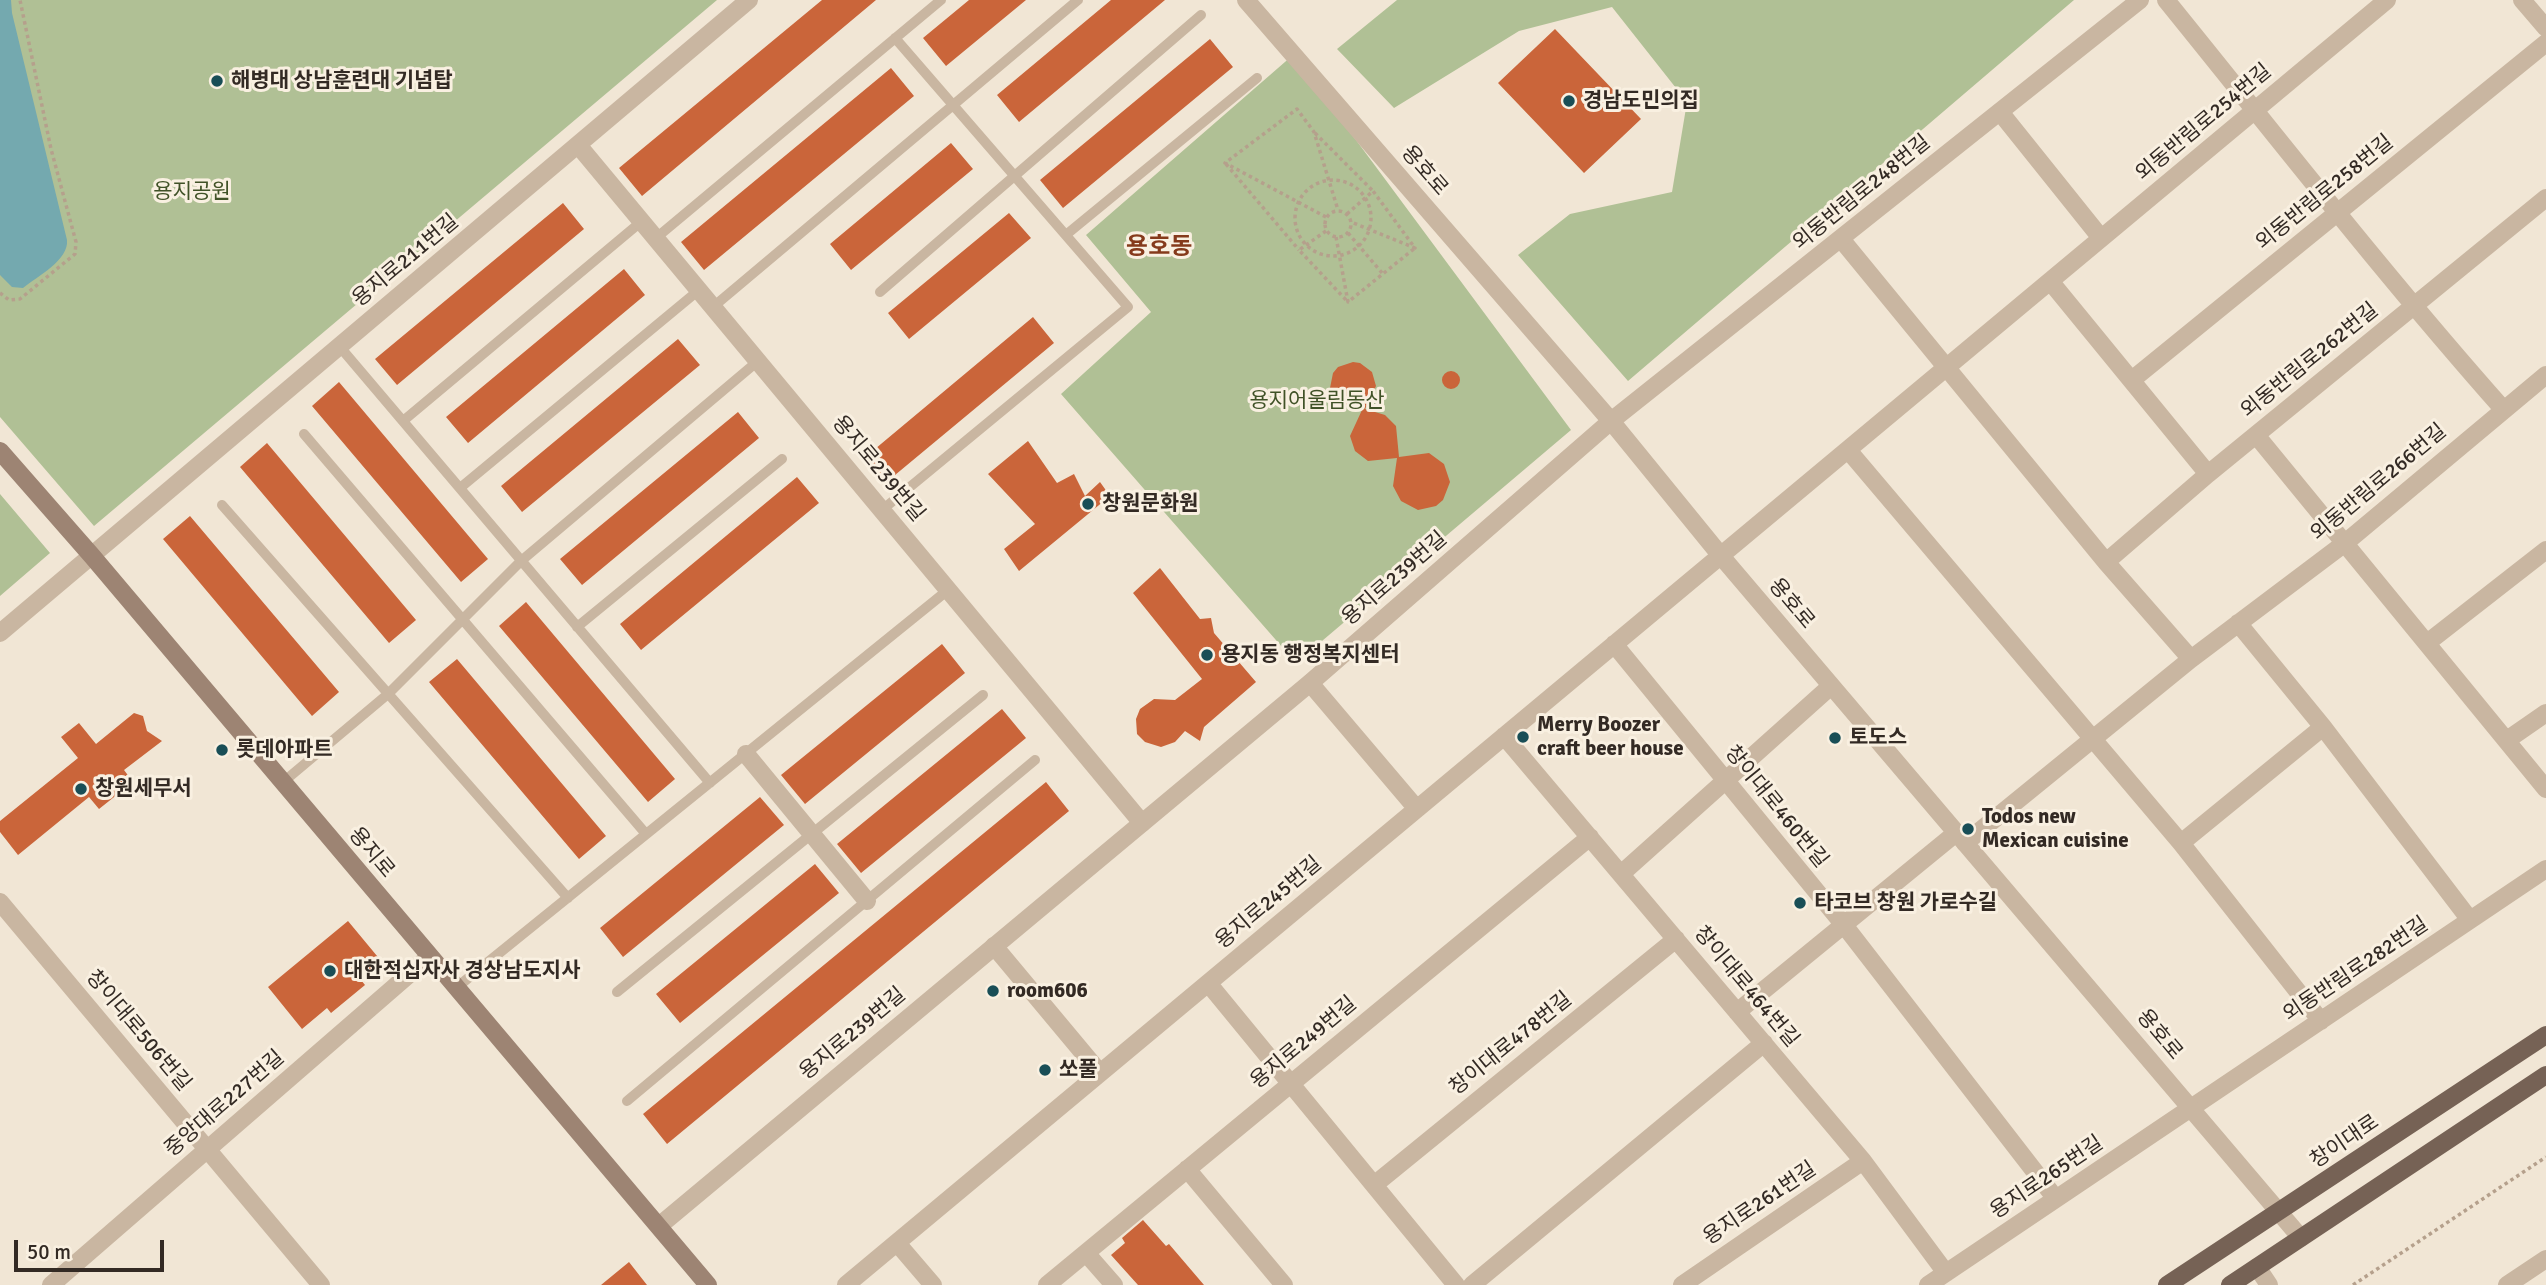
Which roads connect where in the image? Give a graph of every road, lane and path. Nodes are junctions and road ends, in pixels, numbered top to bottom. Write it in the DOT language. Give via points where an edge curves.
graph roads {
  1 [pos="20,0"];
  2 [pos="749,0"];
  3 [pos="941,0"];
  4 [pos="1079,0"];
  5 [pos="1246,0"];
  6 [pos="2140,0"];
  7 [pos="2166,0"];
  8 [pos="2387,0"];
  9 [pos="2522,0"];
  10 [pos="1201,15"];
  11 [pos="2546,29"];
  12 [pos="895,38"];
  13 [pos="2546,43"];
  14 [pos="1258,78"];
  15 [pos="953,106"];
  16 [pos="2255,110"];
  17 [pos="2000,112"];
  18 [pos="1314,132"];
  19 [pos="579,145"];
  20 [pos="1225,163"];
  21 [pos="1015,175"];
  22 [pos="1329,180"];
  23 [pos="1373,191"];
  24 [pos="2546,198"];
  25 [pos="1366,199"];
  26 [pos="1299,201"];
  27 [pos="1338,210"];
  28 [pos="2339,211"];
  29 [pos="1347,214"];
  30 [pos="1326,218"];
  31 [pos="642,221"];
  32 [pos="1351,222"];
  33 [pos="1368,229"];
  34 [pos="1326,231"];
  35 [pos="1348,233"];
  36 [pos="1067,234"];
  37 [pos="1336,237"];
  38 [pos="656,238"];
  39 [pos="2101,238"];
  40 [pos="1841,239"];
  41 [pos="1308,246"];
  42 [pos="1358,246"];
  43 [pos="1415,248"];
  44 [pos="1299,250"];
  45 [pos="1339,255"];
  46 [pos="1382,274"];
  47 [pos="2050,281"];
  48 [pos="699,290"];
  49 [pos="880,292"];
  50 [pos="0,293"];
  51 [pos="1348,302"];
  52 [pos="2412,306"];
  53 [pos="713,307"];
  54 [pos="340,347"];
  55 [pos="758,361"];
  56 [pos="1946,368"];
  57 [pos="2546,375"];
  58 [pos="2133,379"];
  59 [pos="2503,409"];
  60 [pos="403,421"];
  61 [pos="1611,421"];
  62 [pos="304,434"];
  63 [pos="2256,435"];
  64 [pos="1847,450"];
  65 [pos="0,451"];
  66 [pos="782,459"];
  67 [pos="2207,474"];
  68 [pos="460,488"];
  69 [pos="222,505"];
  70 [pos="882,510"];
  71 [pos="2345,543"];
  72 [pos="2546,550"];
  73 [pos="92,556"];
  74 [pos="1721,556"];
  75 [pos="522,561"];
  76 [pos="2106,562"];
  77 [pos="948,590"];
  78 [pos="462,619"];
  79 [pos="2238,623"];
  80 [pos="577,627"];
  81 [pos="0,633"];
  82 [pos="2427,643"];
  83 [pos="1614,645"];
  84 [pos="2191,659"];
  85 [pos="1310,683"];
  86 [pos="1832,686"];
  87 [pos="388,694"];
  88 [pos="983,695"];
  89 [pos="2546,713"];
  90 [pos="2323,727"];
  91 [pos="1504,736"];
  92 [pos="2094,740"];
  93 [pos="2507,740"];
  94 [pos="746,754"];
  95 [pos="1035,760"];
  96 [pos="1725,781"];
  97 [pos="282,783"];
  98 [pos="709,783"];
  99 [pos="2546,789"];
  100 [pos="1417,809"];
  101 [pos="1142,823"];
  102 [pos="646,834"];
  103 [pos="812,834"];
  104 [pos="1590,837"];
  105 [pos="1961,838"];
  106 [pos="2181,843"];
  107 [pos="2546,869"];
  108 [pos="1621,874"];
  109 [pos="568,898"];
  110 [pos="867,901"];
  111 [pos="0,902"];
  112 [pos="2470,920"];
  113 [pos="1844,926"];
  114 [pos="1676,939"];
  115 [pos="994,946"];
  116 [pos="429,957"];
  117 [pos="1209,983"];
  118 [pos="456,988"];
  119 [pos="617,992"];
  120 [pos="1737,1012"];
  121 [pos="2321,1021"];
  122 [pos="2546,1035"];
  123 [pos="1764,1043"];
  124 [pos="1100,1073"];
  125 [pos="2546,1074"];
  126 [pos="1291,1083"];
  127 [pos="627,1101"];
  128 [pos="2192,1110"];
  129 [pos="207,1149"];
  130 [pos="2546,1157"];
  131 [pos="1863,1161"];
  132 [pos="1187,1169"];
  133 [pos="1374,1185"];
  134 [pos="2056,1199"];
  135 [pos="2280,1213"];
  136 [pos="659,1226"];
  137 [pos="2301,1238"];
  138 [pos="897,1243"];
  139 [pos="1086,1253"];
  140 [pos="2546,1259"];
  141 [pos="2257,1267"];
  142 [pos="1946,1273"];
  143 [pos="51,1285"];
  144 [pos="321,1285"];
  145 [pos="708,1285"];
  146 [pos="846,1285"];
  147 [pos="933,1285"];
  148 [pos="1047,1285"];
  149 [pos="1114,1285"];
  150 [pos="1284,1285"];
  151 [pos="1456,1285"];
  152 [pos="1472,1285"];
  153 [pos="1682,1285"];
  154 [pos="1928,1285"];
  155 [pos="2167,1285"];
  156 [pos="2230,1285"];
  157 [pos="2269,1285"];
  158 [pos="2353,1285"];
  159 [pos="2507,1285"];
  1 -- 50 [label="path" via="76,243 75,254 20,299 9,300"];
  2 -- 19 [label="street, 용지로211번길"];
  3 -- 12 [label="lane"];
  4 -- 15 [label="lane"];
  5 -- 61 [label="street, 용호로"];
  6 -- 17 [label="street, 외동반림로248번길"];
  7 -- 16 [label="street"];
  8 -- 16 [label="street, 외동반림로254번길"];
  9 -- 11 [label="street"];
  10 -- 21 [label="lane"];
  12 -- 15 [label="lane"];
  12 -- 38 [label="lane"];
  13 -- 28 [label="street, 외동반림로258번길"];
  14 -- 36 [label="lane"];
  15 -- 21 [label="lane"];
  15 -- 53 [label="lane"];
  16 -- 28 [label="street"];
  16 -- 39 [label="street, 외동반림로254번길"];
  17 -- 39 [label="street"];
  17 -- 40 [label="street, 외동반림로248번길"];
  18 -- 20 [label="path" via="1297,109"];
  18 -- 22 [label="path"];
  18 -- 23 [label="path"];
  19 -- 31 [label="street, 용지로239번길"];
  19 -- 54 [label="street, 용지로211번길"];
  20 -- 26 [label="path"];
  20 -- 44 [label="path"];
  21 -- 36 [label="lane"];
  21 -- 49 [label="lane"];
  22 -- 25 [label="path" via="1350,184"];
  22 -- 26 [label="path" via="1317,183"];
  22 -- 27 [label="path"];
  23 -- 25 [label="path"];
  23 -- 43 [label="path"];
  24 -- 52 [label="street, 외동반림로262번길"];
  25 -- 29 [label="path"];
  25 -- 33 [label="path"];
  26 -- 30 [label="path"];
  26 -- 41 [label="path" via="1296,225"];
  27 -- 29 [label="path"];
  27 -- 30 [label="path"];
  28 -- 52 [label="street"];
  28 -- 58 [label="street, 외동반림로258번길"];
  29 -- 32 [label="path"];
  30 -- 34 [label="path"];
  31 -- 38 [label="street, 용지로239번길"];
  31 -- 60 [label="lane"];
  32 -- 33 [label="path"];
  32 -- 35 [label="path"];
  33 -- 42 [label="path"];
  33 -- 43 [label="path"];
  34 -- 37 [label="path"];
  34 -- 41 [label="path"];
  35 -- 37 [label="path"];
  35 -- 42 [label="path"];
  36 -- 70 [label="lane" via="1128,307"];
  37 -- 45 [label="path"];
  38 -- 48 [label="street, 용지로239번길"];
  39 -- 47 [label="street, 외동반림로254번길"];
  40 -- 56 [label="street"];
  40 -- 61 [label="street, 외동반림로248번길"];
  41 -- 44 [label="path"];
  41 -- 45 [label="path"];
  42 -- 45 [label="path"];
  42 -- 46 [label="path"];
  43 -- 46 [label="path"];
  44 -- 51 [label="path"];
  45 -- 51 [label="path"];
  46 -- 51 [label="path"];
  47 -- 56 [label="street, 외동반림로254번길"];
  47 -- 58 [label="street"];
  48 -- 53 [label="street, 용지로239번길"];
  48 -- 68 [label="lane"];
  52 -- 59 [label="street"];
  52 -- 63 [label="street, 외동반림로262번길"];
  53 -- 55 [label="street, 용지로239번길"];
  54 -- 60 [label="lane"];
  54 -- 73 [label="street, 용지로211번길"];
  55 -- 70 [label="street, 용지로239번길"];
  55 -- 75 [label="lane"];
  56 -- 64 [label="street, 외동반림로254번길"];
  56 -- 76 [label="street"];
  57 -- 59 [label="street, 외동반림로266번길"];
  58 -- 67 [label="street"];
  59 -- 71 [label="street, 외동반림로266번길"];
  60 -- 68 [label="lane"];
  61 -- 74 [label="street, 용호로"];
  61 -- 85 [label="street, 용지로239번길"];
  62 -- 78 [label="lane"];
  63 -- 67 [label="street, 외동반림로262번길"];
  63 -- 71 [label="street"];
  64 -- 74 [label="street, 외동반림로254번길"];
  64 -- 92 [label="street"];
  65 -- 73 [label="main road, 용지로"];
  66 -- 80 [label="lane"];
  67 -- 76 [label="street, 외동반림로262번길"];
  68 -- 75 [label="lane"];
  69 -- 87 [label="lane"];
  70 -- 77 [label="street, 용지로239번길"];
  71 -- 79 [label="street, 외동반림로266번길"];
  71 -- 82 [label="street"];
  72 -- 82 [label="street"];
  73 -- 81 [label="street, 용지로211번길"];
  73 -- 97 [label="main road, 용지로"];
  74 -- 83 [label="street, 용지로245번길"];
  74 -- 86 [label="street, 용호로"];
  75 -- 78 [label="lane"];
  75 -- 80 [label="lane"];
  76 -- 84 [label="street"];
  77 -- 94 [label="lane"];
  77 -- 101 [label="street, 용지로239번길"];
  78 -- 87 [label="lane"];
  78 -- 102 [label="lane"];
  79 -- 84 [label="street, 외동반림로266번길"];
  79 -- 90 [label="street"];
  80 -- 98 [label="lane"];
  82 -- 93 [label="street"];
  83 -- 91 [label="street, 용지로245번길"];
  83 -- 96 [label="street, 창이대로460번길"];
  84 -- 92 [label="street, 외동반림로266번길"];
  85 -- 100 [label="street"];
  85 -- 101 [label="street, 용지로239번길"];
  86 -- 96 [label="street"];
  86 -- 105 [label="street, 용호로"];
  87 -- 97 [label="lane"];
  87 -- 109 [label="lane"];
  88 -- 103 [label="lane"];
  89 -- 93 [label="street"];
  90 -- 106 [label="street"];
  90 -- 112 [label="street"];
  91 -- 100 [label="street, 용지로245번길"];
  91 -- 104 [label="street, 창이대로464번길"];
  92 -- 105 [label="street, 외동반림로266번길"];
  92 -- 106 [label="street"];
  93 -- 99 [label="street"];
  94 -- 98 [label="lane"];
  94 -- 103 [label="street"];
  95 -- 110 [label="lane"];
  96 -- 108 [label="street"];
  96 -- 113 [label="street, 창이대로460번길"];
  97 -- 116 [label="main road, 용지로"];
  98 -- 102 [label="lane"];
  100 -- 117 [label="street, 용지로245번길"];
  101 -- 115 [label="street, 용지로239번길"];
  102 -- 109 [label="lane"];
  103 -- 110 [label="street"];
  103 -- 119 [label="lane"];
  104 -- 108 [label="street, 창이대로464번길"];
  104 -- 126 [label="street, 용지로249번길"];
  105 -- 113 [label="street, 외동반림로266번길"];
  105 -- 128 [label="street, 용호로"];
  106 -- 121 [label="street"];
  107 -- 112 [label="street, 외동반림로282번길"];
  108 -- 114 [label="street, 창이대로464번길"];
  109 -- 118 [label="lane"];
  110 -- 127 [label="lane"];
  111 -- 129 [label="street, 창이대로506번길"];
  112 -- 121 [label="street, 외동반림로282번길"];
  113 -- 120 [label="street, 외동반림로266번길"];
  113 -- 134 [label="street, 창이대로460번길"];
  114 -- 120 [label="street, 창이대로464번길"];
  114 -- 133 [label="street, 창이대로478번길"];
  115 -- 124 [label="street"];
  115 -- 136 [label="street, 용지로239번길"];
  116 -- 118 [label="main road, 용지로"];
  116 -- 129 [label="street, 중앙대로227번길"];
  117 -- 124 [label="street, 용지로245번길"];
  117 -- 126 [label="street"];
  118 -- 136 [label="main road, 용지로"];
  120 -- 123 [label="street, 창이대로464번길"];
  121 -- 128 [label="street, 외동반림로282번길"];
  122 -- 135 [label="main road, 창이대로"];
  123 -- 131 [label="street, 창이대로464번길"];
  123 -- 152 [label="street"];
  124 -- 138 [label="street, 용지로245번길"];
  125 -- 137 [label="main road"];
  126 -- 132 [label="street, 용지로249번길"];
  126 -- 133 [label="street"];
  128 -- 134 [label="street, 용지로265번길"];
  128 -- 135 [label="street, 용호로"];
  129 -- 143 [label="street, 중앙대로227번길"];
  129 -- 144 [label="street, 창이대로506번길"];
  130 -- 158 [label="path"];
  131 -- 142 [label="street, 창이대로464번길"];
  131 -- 153 [label="street, 용지로261번길"];
  132 -- 139 [label="street, 용지로249번길"];
  132 -- 150 [label="street"];
  133 -- 151 [label="street"];
  134 -- 142 [label="street, 용지로265번길"];
  135 -- 137 [label="street, 용호로"];
  135 -- 155 [label="main road, 창이대로"];
  136 -- 145 [label="main road, 용지로"];
  137 -- 141 [label="main road"];
  138 -- 146 [label="street, 용지로245번길"];
  138 -- 147 [label="street"];
  139 -- 148 [label="street, 용지로249번길"];
  139 -- 149 [label="street"];
  140 -- 159 [label="street"];
  141 -- 156 [label="main road"];
  141 -- 157 [label="street"];
  142 -- 154 [label="street, 용지로265번길"];
}
